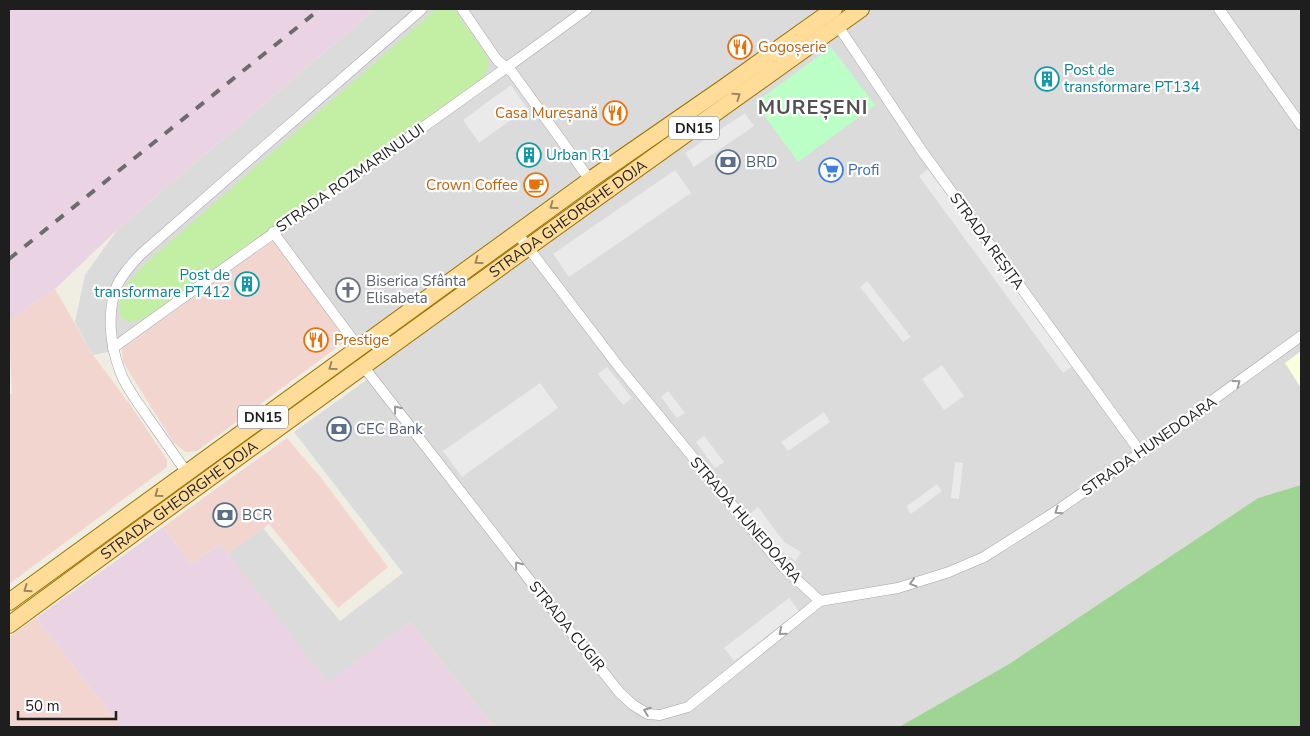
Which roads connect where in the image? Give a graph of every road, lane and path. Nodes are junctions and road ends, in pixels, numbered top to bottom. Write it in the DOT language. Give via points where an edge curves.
graph roads {
  1 [pos="422,9"];
  2 [pos="462,9"];
  3 [pos="587,9"];
  4 [pos="862,9"];
  5 [pos="1219,9"];
  6 [pos="831,14"];
  7 [pos="508,67"];
  8 [pos="1301,125"];
  9 [pos="590,180"];
  10 [pos="273,232"];
  11 [pos="517,233"];
  12 [pos="527,248"];
  13 [pos="1301,336"];
  14 [pos="113,348"];
  15 [pos="360,348"];
  16 [pos="363,366"];
  17 [pos="1141,453"];
  18 [pos="186,473"];
  19 [pos="9,602"];
  20 [pos="820,602"];
  21 [pos="9,625"];
  1 -- 14 [label="street" via="141,254 117,287 111,305"];
  2 -- 7 [label="street" via="498,60"];
  3 -- 7 [label="street, STRADA ROZMARINULUI"];
  4 -- 6 [label="main road, STRADA GHEORGHE DOJA / DN15"];
  5 -- 8 [label="street"];
  6 -- 9 [label="main road, STRADA GHEORGHE DOJA / DN15"];
  12 -- 6 [label="main road, STRADA GHEORGHE DOJA / DN15, one-way" via="735,98"];
  6 -- 17 [label="street, STRADA REȘIȚA" via="922,151"];
  7 -- 9 [label="street"];
  7 -- 10 [label="street, STRADA ROZMARINULUI"];
  9 -- 11 [label="main road, STRADA GHEORGHE DOJA / DN15, one-way"];
  10 -- 14 [label="street, STRADA ROZMARINULUI"];
  10 -- 15 [label="street"];
  11 -- 12 [label="street, STRADA HUNEDOARA"];
  11 -- 15 [label="main road, STRADA GHEORGHE DOJA / DN15, one-way"];
  12 -- 16 [label="main road, STRADA GHEORGHE DOJA / DN15"];
  12 -- 20 [label="street, STRADA HUNEDOARA" via="619,367 784,568"];
  17 -- 13 [label="street, STRADA HUNEDOARA, one-way"];
  14 -- 18 [label="street" via="130,391"];
  15 -- 18 [label="main road, STRADA GHEORGHE DOJA / DN15, one-way"];
  20 -- 16 [label="street, STRADA CUGIR, one-way" via="688,707 660,715 648,714 620,693"];
  16 -- 21 [label="main road, STRADA GHEORGHE DOJA / DN15"];
  17 -- 20 [label="street, STRADA HUNEDOARA, one-way" via="984,557 898,588"];
  18 -- 19 [label="main road, STRADA GHEORGHE DOJA / DN15, one-way"];
}
